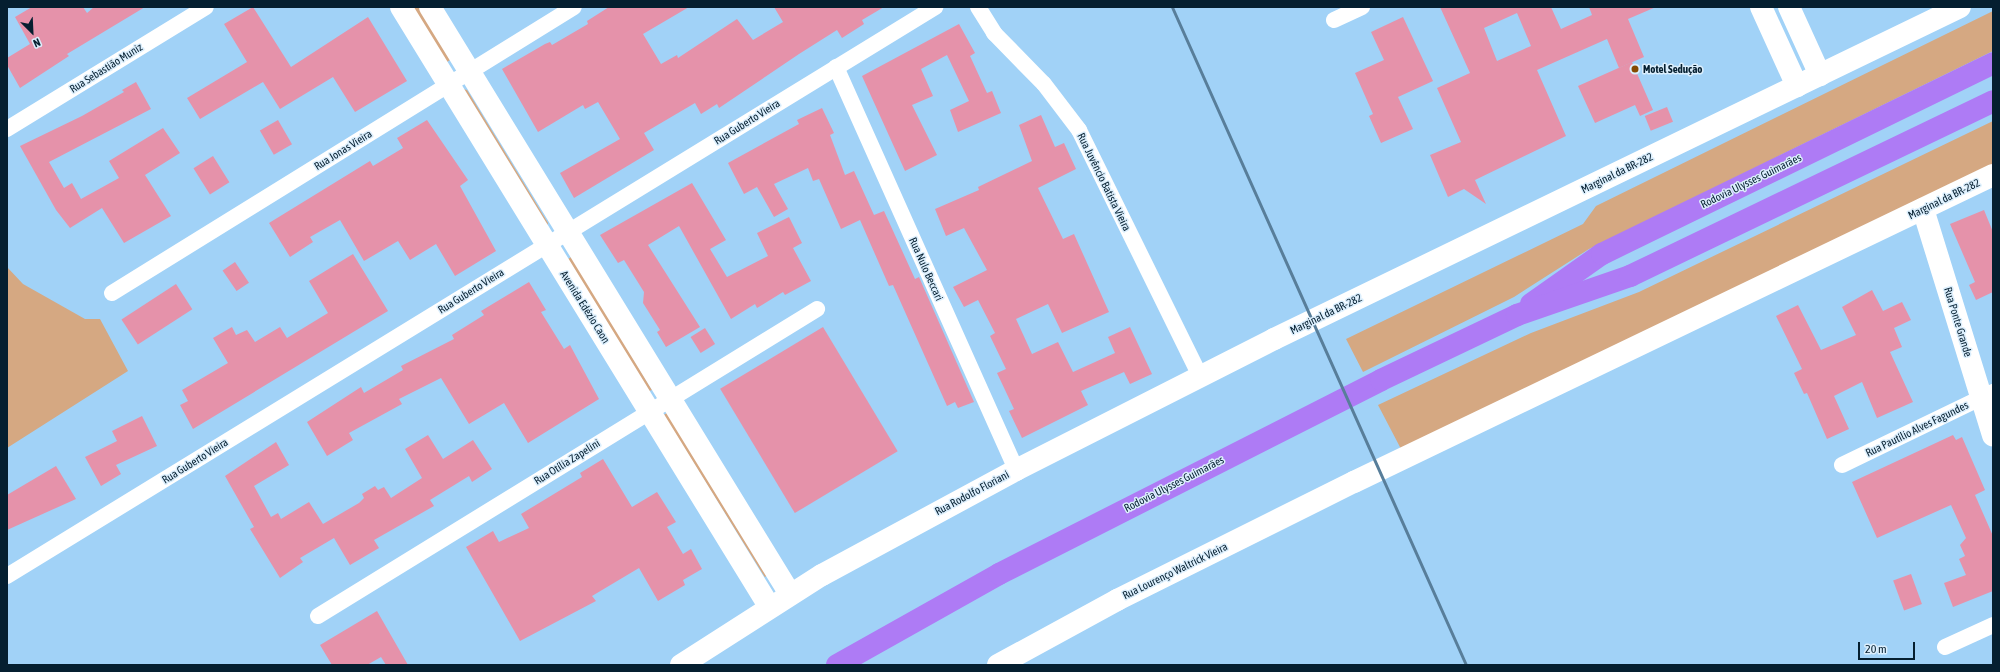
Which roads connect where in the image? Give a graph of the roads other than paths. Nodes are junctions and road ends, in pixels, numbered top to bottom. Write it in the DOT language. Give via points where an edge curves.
graph roads {
  1 [pos="206,7"];
  2 [pos="401,7"];
  3 [pos="430,7"];
  4 [pos="574,7"];
  5 [pos="935,7"];
  6 [pos="978,7"];
  7 [pos="1362,7"];
  8 [pos="1761,7"];
  9 [pos="1789,7"];
  10 [pos="1960,7"];
  11 [pos="1334,20"];
  12 [pos="1993,63"];
  13 [pos="836,68"];
  14 [pos="470,71"];
  15 [pos="1820,75"];
  16 [pos="449,85"];
  17 [pos="1797,86"];
  18 [pos="1993,101"];
  19 [pos="7,129"];
  20 [pos="1993,175"];
  21 [pos="1923,209"];
  22 [pos="568,232"];
  23 [pos="547,245"];
  24 [pos="112,293"];
  25 [pos="817,309"];
  26 [pos="1517,315"];
  27 [pos="1274,339"];
  28 [pos="1200,376"];
  29 [pos="1987,395"];
  30 [pos="670,399"];
  31 [pos="650,412"];
  32 [pos="1993,435"];
  33 [pos="1842,465"];
  34 [pos="1016,470"];
  35 [pos="1354,482"];
  36 [pos="7,576"];
  37 [pos="790,594"];
  38 [pos="769,606"];
  39 [pos="318,616"];
  40 [pos="1993,624"];
  41 [pos="1945,647"];
  42 [pos="681,665"];
  43 [pos="837,665"];
  44 [pos="998,665"];
  1 -- 19 [label="street, Rua Sebastião Muniz"];
  2 -- 16 [label="main road, Avenida Edézio Caon"];
  3 -- 14 [label="main road"];
  4 -- 14 [label="street, Rua Jonas Vieira"];
  5 -- 13 [label="street, Rua Guberto Vieira"];
  6 -- 28 [label="street, Rua Juvêncio Batista Vieira" via="994,33 1044,84 1079,130"];
  7 -- 11 [label="street"];
  8 -- 17 [label="main road"];
  9 -- 15 [label="main road"];
  10 -- 15 [label="main road, Marginal da BR-282"];
  12 -- 26 [label="highway, Rodovia Ulysses Guimarães" via="1602,254"];
  13 -- 22 [label="street, Rua Guberto Vieira"];
  13 -- 34 [label="street, Rua Nulo Beccari"];
  14 -- 16 [label="street, Rua Jonas Vieira"];
  14 -- 22 [label="main road"];
  15 -- 17 [label="main road, Marginal da BR-282"];
  16 -- 23 [label="main road, Avenida Edézio Caon"];
  16 -- 24 [label="street, Rua Jonas Vieira"];
  17 -- 27 [label="main road, Marginal da BR-282"];
  18 -- 26 [label="highway, Rodovia Ulysses Guimarães" via="1630,276"];
  20 -- 21 [label="main road, Marginal da BR-282"];
  21 -- 29 [label="main road, Rua Ponte Grande"];
  21 -- 35 [label="main road, Marginal da BR-282"];
  22 -- 23 [label="street, Rua Guberto Vieira"];
  22 -- 30 [label="main road"];
  23 -- 31 [label="main road, Avenida Edézio Caon"];
  23 -- 36 [label="street, Rua Guberto Vieira"];
  25 -- 30 [label="street, Rua Otília Zapelini"];
  26 -- 43 [label="highway, Rodovia Ulysses Guimarães" via="1381,380 999,574"];
  27 -- 28 [label="main road, Rua Rodolfo Floriani"];
  28 -- 34 [label="main road, Rua Rodolfo Floriani"];
  29 -- 32 [label="main road, Rua Ponte Grande"];
  29 -- 33 [label="street, Rua Pautílio Alves Fagundes"];
  30 -- 31 [label="street, Rua Otília Zapelini"];
  30 -- 37 [label="main road"];
  31 -- 38 [label="main road, Avenida Edézio Caon"];
  31 -- 39 [label="street, Rua Otília Zapelini"];
  34 -- 37 [label="main road, Rua Rodolfo Floriani"];
  35 -- 44 [label="main road, Rua Lourenço Waltrick Vieira" via="1117,600"];
  37 -- 38 [label="main road, Rua Rodolfo Floriani"];
  38 -- 42 [label="main road, Rua Rodolfo Floriani"];
  40 -- 41 [label="street"];
}
